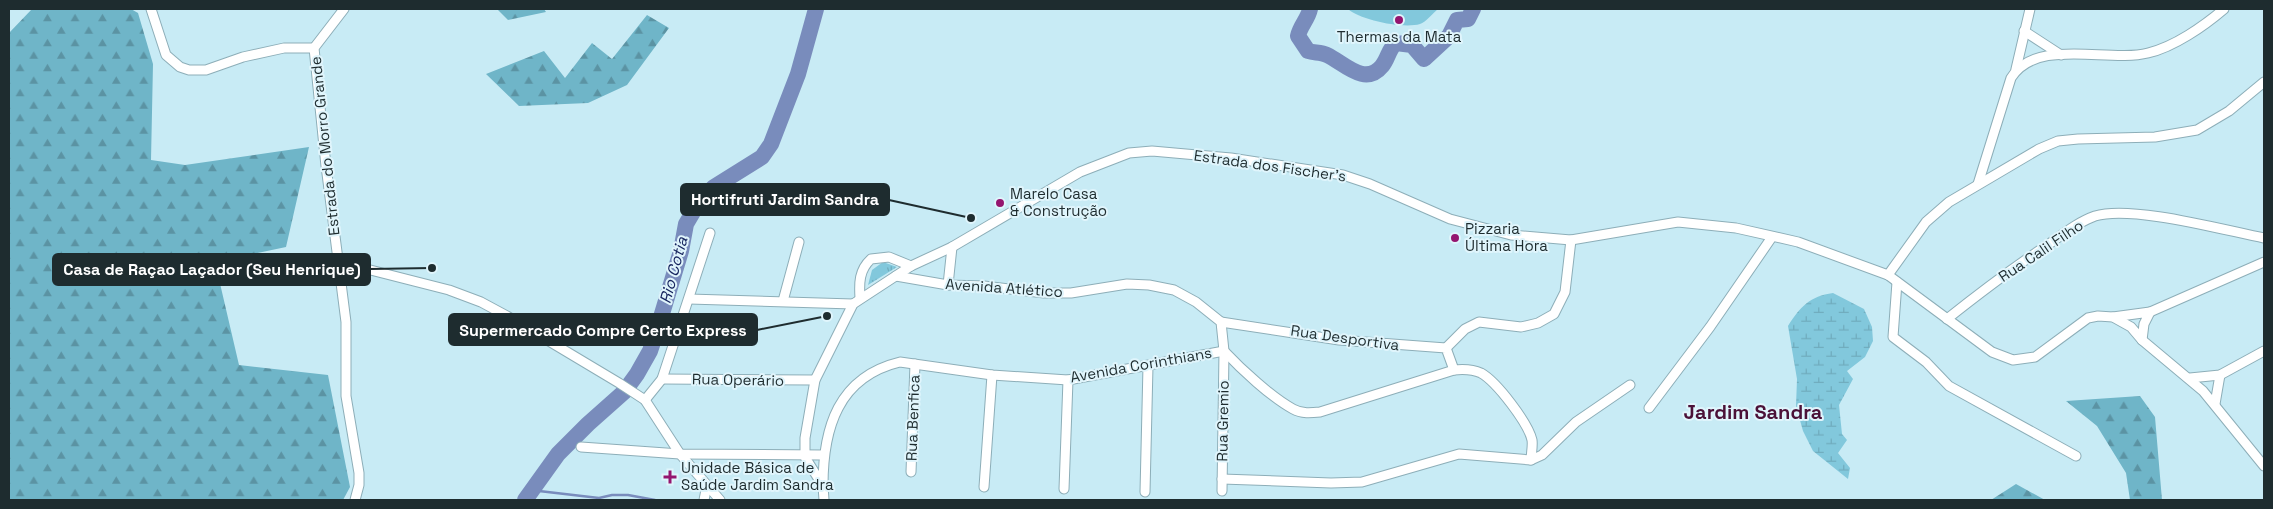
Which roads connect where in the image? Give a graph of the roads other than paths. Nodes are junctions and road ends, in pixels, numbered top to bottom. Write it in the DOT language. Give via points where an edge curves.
graph roads {
  1 [pos="152,9"];
  2 [pos="344,9"];
  3 [pos="2030,9"];
  4 [pos="2224,9"];
  5 [pos="2024,31"];
  6 [pos="314,48"];
  7 [pos="2061,55"];
  8 [pos="2016,69"];
  9 [pos="2264,82"];
  10 [pos="1978,184"];
  11 [pos="710,233"];
  12 [pos="1772,237"];
  13 [pos="2264,238"];
  14 [pos="1571,240"];
  15 [pos="799,242"];
  16 [pos="952,247"];
  17 [pos="338,262"];
  18 [pos="2264,262"];
  19 [pos="911,266"];
  20 [pos="1888,275"];
  21 [pos="896,276"];
  22 [pos="1897,282"];
  23 [pos="948,285"];
  24 [pos="689,299"];
  25 [pos="783,301"];
  26 [pos="857,301"];
  27 [pos="2150,312"];
  28 [pos="2113,318"];
  29 [pos="1948,319"];
  30 [pos="1221,322"];
  31 [pos="2142,340"];
  32 [pos="1446,348"];
  33 [pos="1224,351"];
  34 [pos="2264,351"];
  35 [pos="915,364"];
  36 [pos="1148,366"];
  37 [pos="1454,370"];
  38 [pos="992,375"];
  39 [pos="2220,375"];
  40 [pos="2190,378"];
  41 [pos="662,379"];
  42 [pos="814,380"];
  43 [pos="1068,380"];
  44 [pos="1630,385"];
  45 [pos="645,400"];
  46 [pos="2215,404"];
  47 [pos="1649,408"];
  48 [pos="581,447"];
  49 [pos="680,454"];
  50 [pos="823,455"];
  51 [pos="805,456"];
  52 [pos="2076,456"];
  53 [pos="1531,460"];
  54 [pos="2264,466"];
  55 [pos="911,472"];
  56 [pos="1222,479"];
  57 [pos="707,485"];
  58 [pos="823,486"];
  59 [pos="984,487"];
  60 [pos="1064,488"];
  61 [pos="1222,491"];
  62 [pos="1145,492"];
  63 [pos="355,500"];
  64 [pos="704,500"];
  65 [pos="720,500"];
  66 [pos="824,500"];
  1 -- 6 [label="street" via="166,55 189,70 206,70 284,48"];
  2 -- 6 [label="street, Estrada do Morro Grande"];
  3 -- 5 [label="street"];
  4 -- 7 [label="street" via="2184,36 2148,54"];
  5 -- 7 [label="street"];
  5 -- 8 [label="street"];
  6 -- 17 [label="street, Estrada do Morro Grande"];
  7 -- 8 [label="street" via="2030,60"];
  8 -- 10 [label="street" via="2010,78"];
  9 -- 10 [label="street" via="2197,130 2155,138 2058,141"];
  10 -- 20 [label="street" via="1949,202 1926,222"];
  11 -- 24 [label="street"];
  12 -- 14 [label="street, Estrada dos Fischer's" via="1736,228 1678,222"];
  12 -- 20 [label="street, Estrada dos Fischer's" via="1798,242"];
  12 -- 47 [label="street"];
  13 -- 29 [label="street, Rua Calil Filho" via="2192,222 2120,214 2096,216 2079,223 2003,274"];
  14 -- 16 [label="street, Estrada dos Fischer's" via="1511,234 1450,220 1343,175 1231,158 1152,151 1129,153 1080,172"];
  14 -- 32 [label="street" via="1565,292 1554,314 1521,327 1485,321 1473,324"];
  15 -- 25 [label="street"];
  16 -- 19 [label="street, Estrada dos Fischer's"];
  16 -- 23 [label="street"];
  17 -- 45 [label="street" via="449,290 480,302"];
  17 -- 63 [label="street, Estrada do Morro Grande" via="346,322 346,396 359,473"];
  18 -- 27 [label="street, Estrada dos Fischer's"];
  19 -- 21 [label="street, Estrada dos Fischer's"];
  19 -- 26 [label="street" via="889,257 871,260 862,270"];
  20 -- 22 [label="street, Estrada dos Fischer's"];
  21 -- 23 [label="street, Avenida Atlético"];
  21 -- 26 [label="street, Estrada dos Fischer's"];
  22 -- 29 [label="street, Estrada dos Fischer's"];
  22 -- 52 [label="street" via="1894,337 1926,362 1948,386"];
  23 -- 30 [label="street, Avenida Atlético" via="1071,293 1127,284 1149,285 1174,290"];
  24 -- 25 [label="street"];
  24 -- 41 [label="street"];
  25 -- 26 [label="street"];
  26 -- 42 [label="street"];
  27 -- 28 [label="street, Estrada dos Fischer's"];
  27 -- 31 [label="street"];
  28 -- 29 [label="street, Estrada dos Fischer's" via="2088,318 2035,357 2013,360 1992,352"];
  28 -- 31 [label="street" via="2131,327"];
  30 -- 32 [label="street, Rua Desportiva" via="1339,340"];
  30 -- 33 [label="street"];
  31 -- 40 [label="street"];
  32 -- 37 [label="street"];
  33 -- 36 [label="street, Avenida Corinthians"];
  33 -- 37 [label="street, Avenida Corinthians" via="1242,370 1293,409 1309,414"];
  33 -- 56 [label="street, Rua Gremio"];
  34 -- 39 [label="street"];
  35 -- 38 [label="street, Avenida Corinthians"];
  35 -- 50 [label="street, Avenida Corinthians" via="900,362 887,366 849,390 836,410"];
  35 -- 55 [label="street, Rua Benfica"];
  36 -- 43 [label="street, Avenida Corinthians"];
  36 -- 62 [label="street"];
  37 -- 53 [label="street" via="1469,369 1482,374 1497,388 1527,426 1532,442"];
  38 -- 43 [label="street, Avenida Corinthians"];
  38 -- 59 [label="street"];
  39 -- 40 [label="street"];
  39 -- 46 [label="street"];
  40 -- 46 [label="street"];
  41 -- 42 [label="street, Rua Operário"];
  41 -- 45 [label="street"];
  42 -- 51 [label="street"];
  43 -- 60 [label="street"];
  44 -- 53 [label="street" via="1576,422 1542,455"];
  45 -- 49 [label="street"];
  46 -- 54 [label="street"];
  48 -- 49 [label="street"];
  49 -- 51 [label="street"];
  49 -- 57 [label="street"];
  50 -- 51 [label="street"];
  50 -- 58 [label="street, Avenida Corinthians"];
  51 -- 58 [label="street"];
  53 -- 56 [label="street" via="1459,454 1362,482 1330,484"];
  56 -- 61 [label="street, Rua Gremio"];
  57 -- 64 [label="street"];
  57 -- 65 [label="street"];
  58 -- 66 [label="street"];
}
